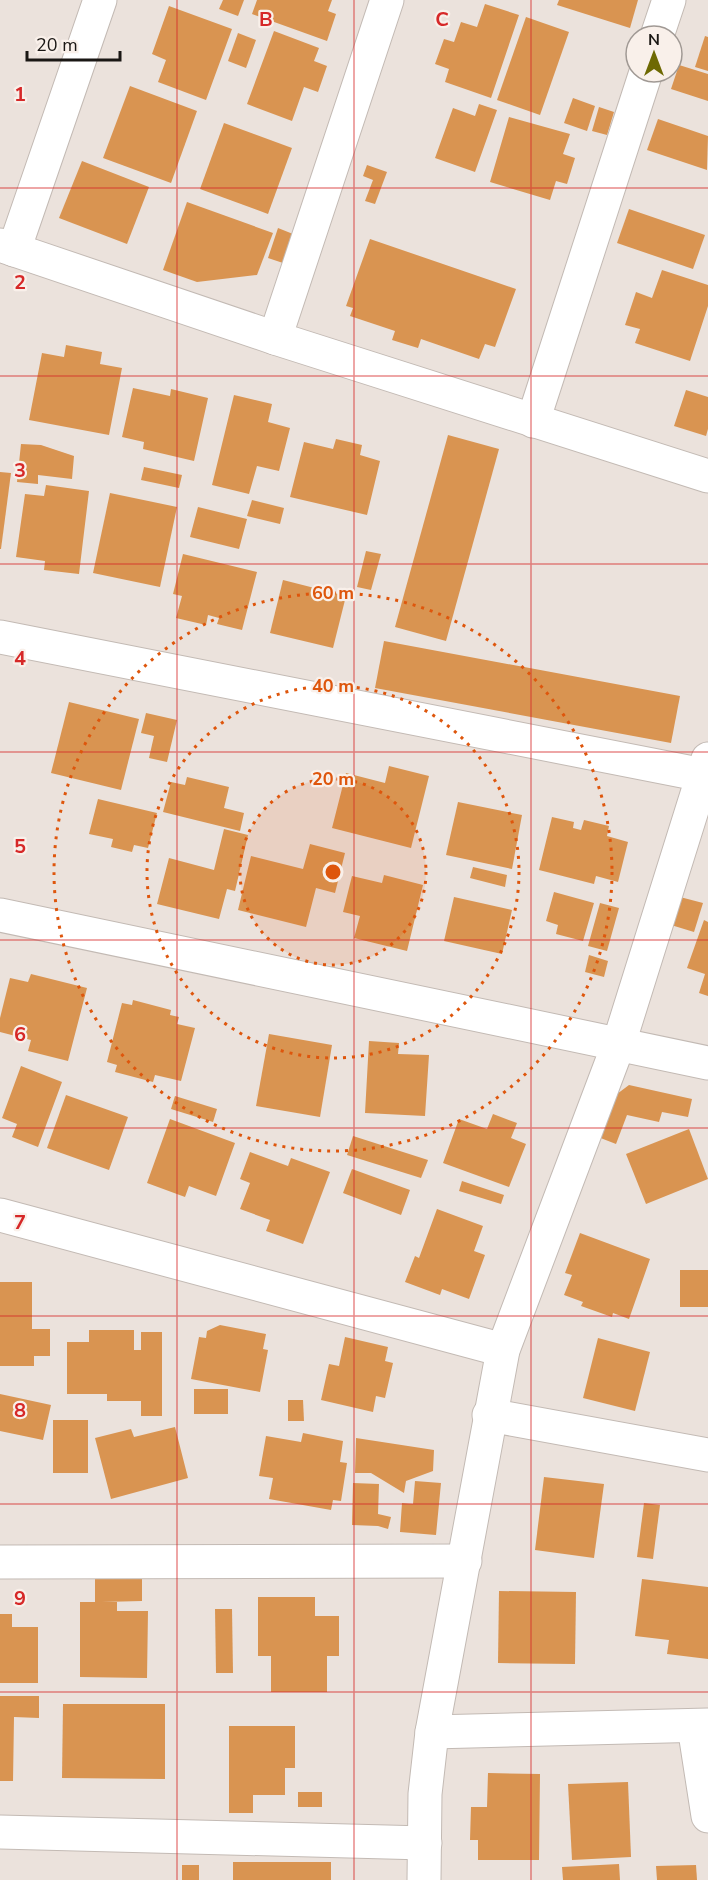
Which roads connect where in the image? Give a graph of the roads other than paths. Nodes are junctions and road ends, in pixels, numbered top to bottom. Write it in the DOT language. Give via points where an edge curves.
graph roads {
  1 [pos="100,0"];
  2 [pos="387,0"];
  3 [pos="669,0"];
  4 [pos="661,24"];
  5 [pos="642,84"];
  6 [pos="7,248"];
  7 [pos="275,338"];
  8 [pos="533,421"];
  9 [pos="708,476"];
  10 [pos="0,637"];
  11 [pos="705,767"];
  12 [pos="0,915"];
  13 [pos="619,1043"];
  14 [pos="708,1063"];
  15 [pos="0,1215"];
  16 [pos="503,1350"];
  17 [pos="489,1415"];
  18 [pos="708,1455"];
  19 [pos="465,1561"];
  20 [pos="0,1562"];
  21 [pos="701,1726"];
  22 [pos="432,1732"];
  23 [pos="708,1816"];
  24 [pos="0,1833"];
  25 [pos="425,1843"];
  26 [pos="424,1880"];
  1 -- 6 [label="street"];
  2 -- 7 [label="street"];
  3 -- 4 [label="street"];
  5 -- 8 [label="street"];
  6 -- 7 [label="street"];
  7 -- 8 [label="street"];
  8 -- 9 [label="street"];
  10 -- 11 [label="street"];
  11 -- 13 [label="street"];
  12 -- 13 [label="street"];
  13 -- 14 [label="street"];
  13 -- 16 [label="street"];
  15 -- 16 [label="street"];
  16 -- 17 [label="street"];
  17 -- 18 [label="street"];
  17 -- 19 [label="street"];
  19 -- 20 [label="street"];
  19 -- 22 [label="street"];
  21 -- 22 [label="street"];
  21 -- 23 [label="street"];
  22 -- 25 [label="street" via="425,1794"];
  24 -- 25 [label="street"];
  25 -- 26 [label="street"];
}
